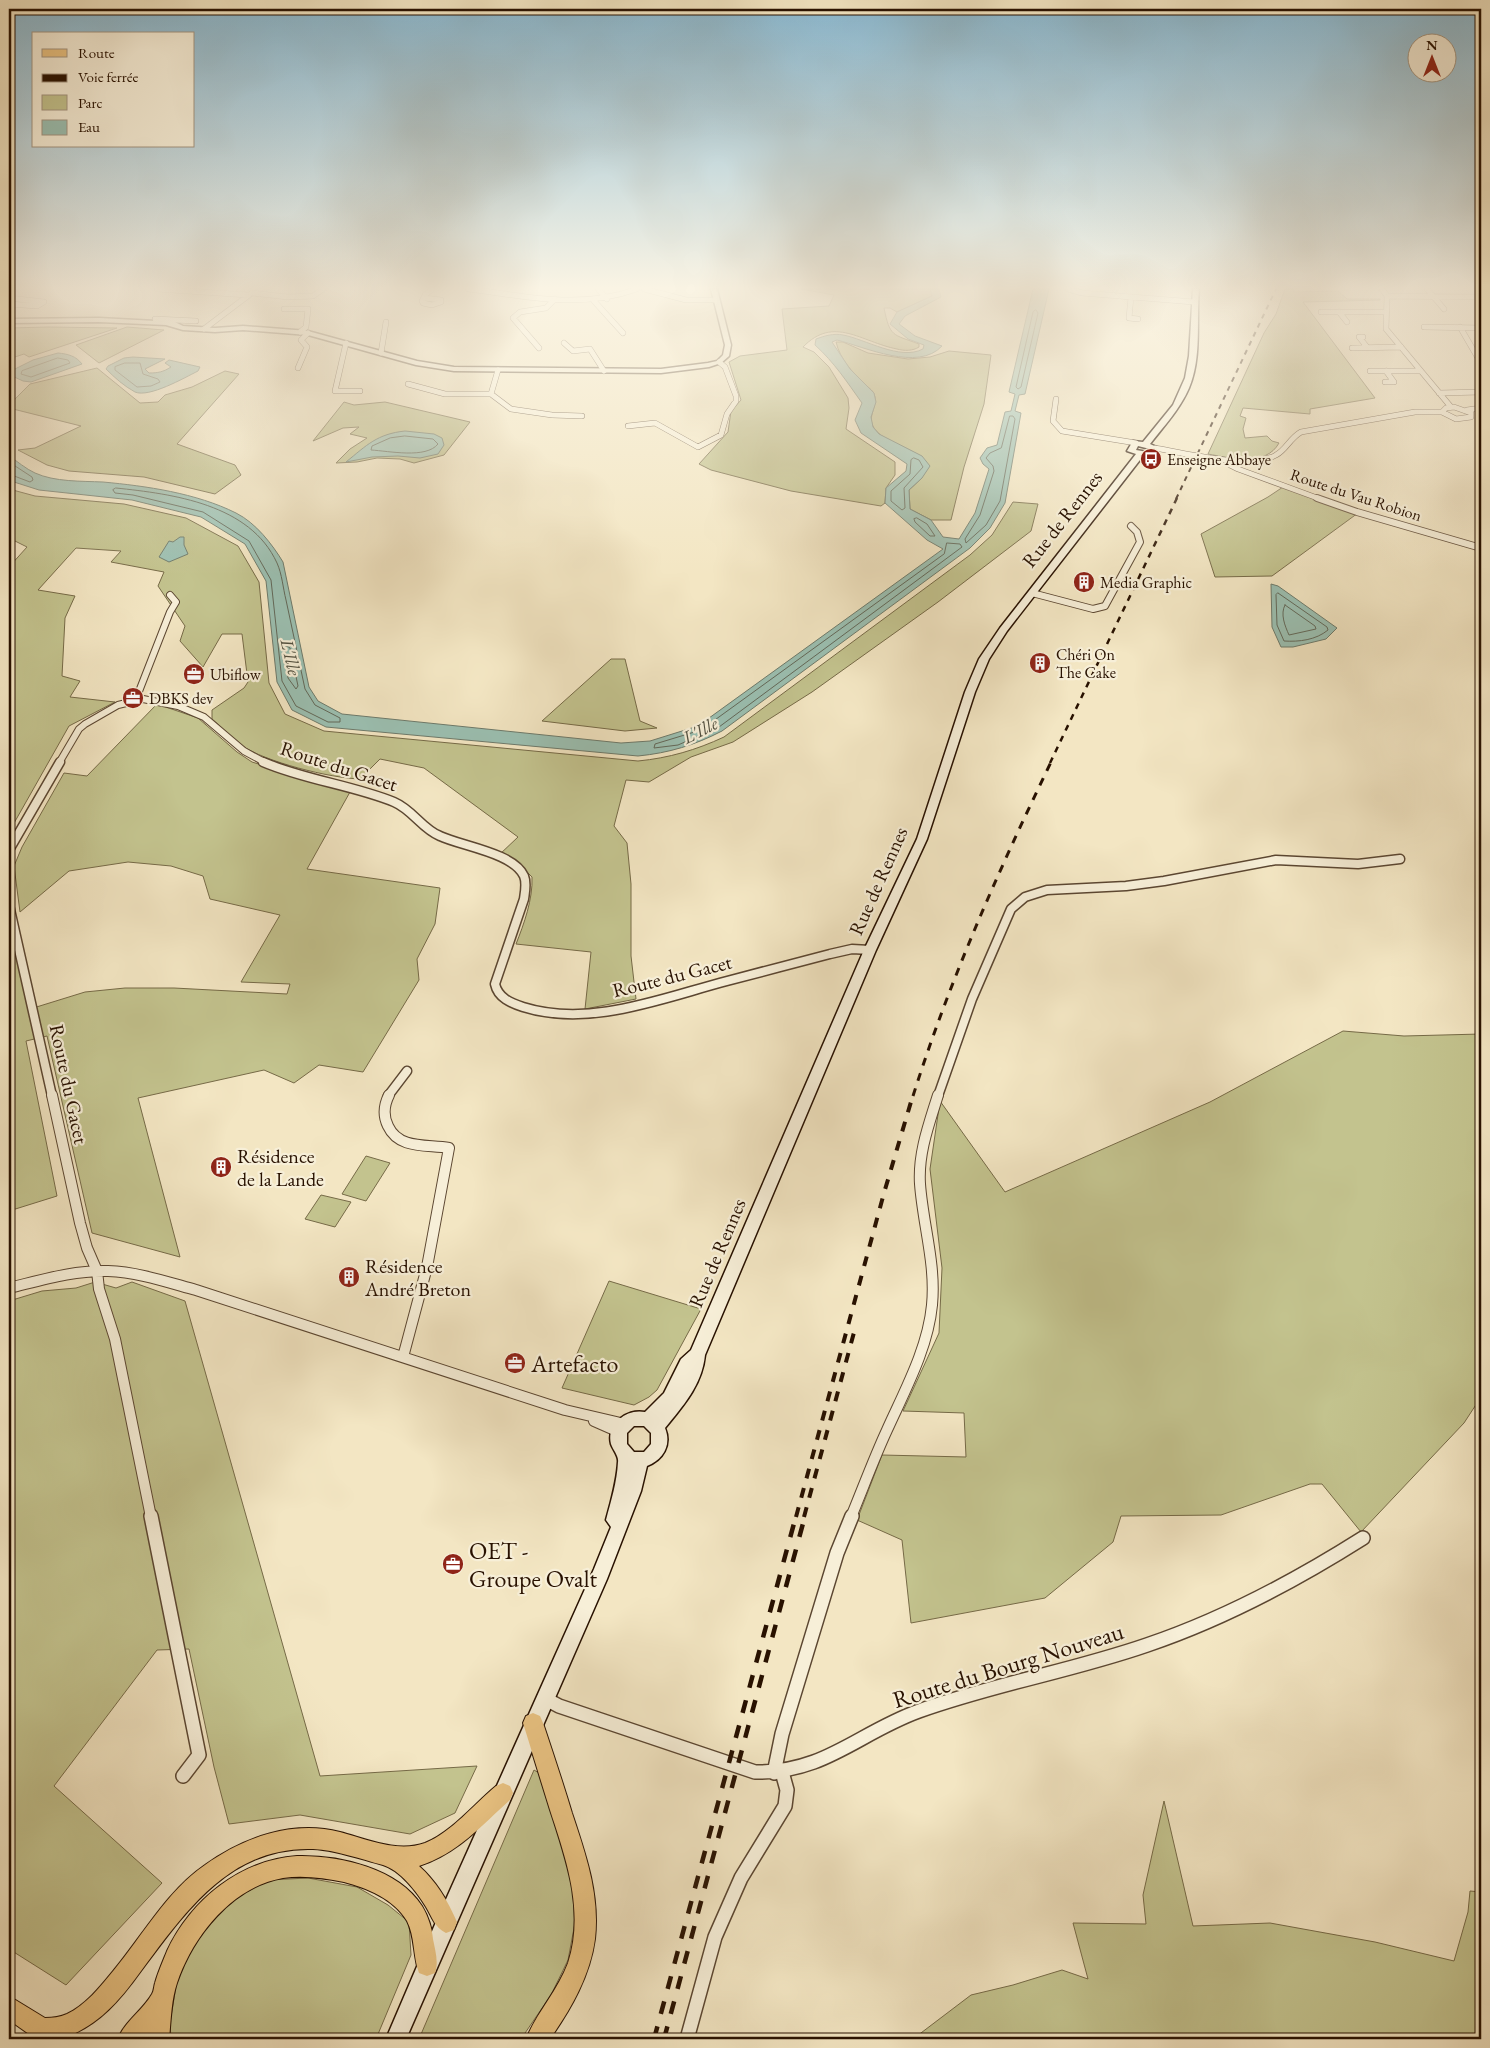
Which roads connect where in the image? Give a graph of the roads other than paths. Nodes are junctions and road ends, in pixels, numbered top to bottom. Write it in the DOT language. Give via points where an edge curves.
graph roads {
  1 [pos="337,385"];
  2 [pos="410,385"];
  3 [pos="494,385"];
  4 [pos="732,385"];
  5 [pos="1186,385"];
  6 [pos="1432,385"];
  7 [pos="360,391"];
  8 [pos="1481,392"];
  9 [pos="1439,393"];
  10 [pos="491,394"];
  11 [pos="1056,399"];
  12 [pos="1451,407"];
  13 [pos="578,408"];
  14 [pos="1481,408"];
  15 [pos="1467,410"];
  16 [pos="1442,412"];
  17 [pos="628,426"];
  18 [pos="1141,447"];
  19 [pos="1155,448"];
  20 [pos="1227,460"];
  21 [pos="1131,526"];
  22 [pos="1481,548"];
  23 [pos="1032,593"];
  24 [pos="170,595"];
  25 [pos="136,698"];
  26 [pos="9,850"];
  27 [pos="1400,859"];
  28 [pos="9,905"];
  29 [pos="870,950"];
  30 [pos="407,1072"];
  31 [pos="446,1172"];
  32 [pos="97,1271"];
  33 [pos="9,1288"];
  34 [pos="404,1357"];
  35 [pos="652,1424"];
  36 [pos="622,1428"];
  37 [pos="633,1458"];
  38 [pos="1362,1538"];
  39 [pos="544,1698"];
  40 [pos="534,1722"];
  41 [pos="778,1772"];
  42 [pos="183,1776"];
  43 [pos="503,1793"];
  44 [pos="392,1857"];
  45 [pos="446,1922"];
  46 [pos="427,1965"];
  47 [pos="160,2001"];
  48 [pos="9,2007"];
  49 [pos="49,2035"];
  50 [pos="129,2039"];
  51 [pos="158,2039"];
  52 [pos="396,2039"];
  53 [pos="537,2039"];
  54 [pos="687,2039"];
  1 -- 7 [label="street" via="335,392"];
  2 -- 10 [label="street" via="445,394"];
  3 -- 10 [label="street"];
  4 -- 17 [label="street" via="736,401 727,414 724,429 718,438 698,447 662,425"];
  5 -- 18 [label="main road, Rue de Rennes" via="1176,405"];
  6 -- 9 [label="street"];
  8 -- 9 [label="street"];
  9 -- 12 [label="street"];
  10 -- 13 [label="street" via="510,408 552,415 582,416"];
  11 -- 18 [label="street" via="1052,421 1056,428"];
  12 -- 15 [label="street"];
  12 -- 16 [label="street" via="1444,408"];
  14 -- 15 [label="street"];
  15 -- 16 [label="street" via="1472,415 1464,419 1448,417"];
  16 -- 20 [label="street" via="1415,412 1312,429 1292,436 1277,454 1268,459"];
  18 -- 19 [label="main road" via="1150,455"];
  18 -- 23 [label="main road, Rue de Rennes"];
  19 -- 20 [label="street"];
  20 -- 22 [label="street, Route du Vau Robion" via="1238,469 1311,496"];
  21 -- 23 [label="street" via="1140,542 1105,606 1093,609"];
  23 -- 29 [label="main road, Rue de Rennes" via="984,658 922,839"];
  24 -- 25 [label="street" via="176,602"];
  25 -- 26 [label="street" via="94,717 78,729"];
  25 -- 29 [label="street, Route du Gacet" via="164,703 202,716 236,746 258,760 393,802 413,812 437,835 475,847 517,867 525,877 524,897 519,920 495,984 500,996 527,1009 563,1015 607,1011 830,954 852,949"];
  27 -- 41 [label="street" via="1358,864 1276,860 1164,882 1047,890 1025,897 1011,909 972,999 923,1145 920,1184 934,1279 925,1336 912,1375 837,1553 782,1734"];
  28 -- 32 [label="street, Route du Gacet" via="80,1223"];
  29 -- 35 [label="main road, Rue de Rennes" via="697,1354 686,1364"];
  30 -- 31 [label="street" via="387,1097 383,1112 388,1128 398,1140 449,1148"];
  31 -- 34 [label="street" via="427,1267"];
  32 -- 33 [label="street" via="66,1274"];
  32 -- 34 [label="street" via="142,1276 196,1290"];
  32 -- 42 [label="street" via="99,1289 115,1339 199,1755"];
  34 -- 36 [label="street"];
  35 -- 36 [label="main road" via="635,1419"];
  35 -- 37 [label="main road" via="660,1433 658,1447 647,1458"];
  36 -- 37 [label="main road" via="618,1446"];
  37 -- 39 [label="main road" via="633,1491 601,1573"];
  38 -- 41 [label="street, Route du Bourg Nouveau" via="1278,1590 1191,1628 1146,1646 915,1712 814,1762"];
  39 -- 40 [label="main road"];
  39 -- 41 [label="street, Route du Bourg Nouveau" via="559,1706 755,1772"];
  40 -- 43 [label="main road"];
  40 -- 53 [label="main road" via="580,1870 587,1920 585,1940 572,1983"];
  41 -- 54 [label="street" via="786,1790 785,1806 741,1878 715,1937"];
  43 -- 44 [label="main road" via="442,1846 413,1857"];
  43 -- 45 [label="main road"];
  44 -- 45 [label="main road" via="429,1889"];
  44 -- 49 [label="main road" via="327,1840 305,1838 284,1840 246,1852 208,1875 182,1902 100,2004 74,2023 55,2029"];
  45 -- 46 [label="main road"];
  46 -- 47 [label="main road" via="416,1916 394,1893 354,1874 299,1866 279,1868 242,1882 206,1912 181,1946"];
  46 -- 52 [label="main road"];
  47 -- 50 [label="main road"];
  47 -- 51 [label="main road"];
  48 -- 49 [label="main road"];
}
